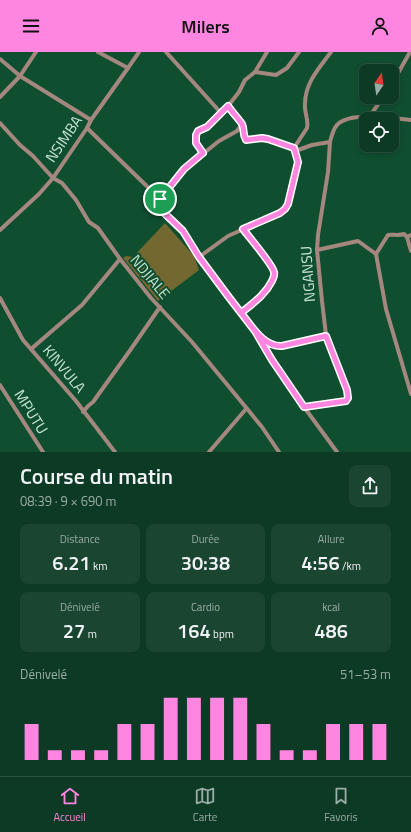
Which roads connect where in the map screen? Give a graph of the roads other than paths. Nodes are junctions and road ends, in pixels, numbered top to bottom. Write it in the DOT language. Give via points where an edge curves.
graph roads {
  1 [pos="36,52"];
  2 [pos="98,52"];
  3 [pos="139,52"];
  4 [pos="166,52"];
  5 [pos="267,52"];
  6 [pos="299,52"];
  7 [pos="331,52"];
  8 [pos="410,52"];
  9 [pos="0,59"];
  10 [pos="128,68"];
  11 [pos="255,72"];
  12 [pos="399,72"];
  13 [pos="20,76"];
  14 [pos="0,97"];
  15 [pos="228,106"];
  16 [pos="221,113"];
  17 [pos="359,117"];
  18 [pos="399,119"];
  19 [pos="91,120"];
  20 [pos="411,120"];
  21 [pos="0,123"];
  22 [pos="242,124"];
  23 [pos="4,127"];
  24 [pos="87,128"];
  25 [pos="0,130"];
  26 [pos="330,142"];
  27 [pos="294,148"];
  28 [pos="203,153"];
  29 [pos="53,178"];
  30 [pos="160,199"];
  31 [pos="243,229"];
  32 [pos="0,230"];
  33 [pos="409,236"];
  34 [pos="317,250"];
  35 [pos="411,251"];
  36 [pos="376,254"];
  37 [pos="199,257"];
  38 [pos="120,259"];
  39 [pos="0,298"];
  40 [pos="160,307"];
  41 [pos="241,313"];
  42 [pos="255,331"];
  43 [pos="326,336"];
  44 [pos="31,349"];
  45 [pos="0,385"];
  46 [pos="411,394"];
  47 [pos="304,407"];
  48 [pos="246,409"];
  49 [pos="84,412"];
  50 [pos="43,452"];
  51 [pos="115,452"];
  52 [pos="210,452"];
  53 [pos="279,452"];
  54 [pos="336,452"];
  1 -- 13 [label="street"];
  2 -- 10 [label="street"];
  3 -- 10 [label="street, NSIMBA"];
  4 -- 16 [label="street"];
  5 -- 11 [label="street"];
  6 -- 11 [label="street" via="287,68 276,75"];
  7 -- 27 [label="street" via="306,89 304,106 308,125"];
  8 -- 12 [label="street"];
  9 -- 13 [label="street"];
  10 -- 19 [label="street, NSIMBA"];
  11 -- 15 [label="street" via="245,80"];
  13 -- 14 [label="street"];
  13 -- 19 [label="street"];
  15 -- 16 [label="street"];
  15 -- 22 [label="street"];
  16 -- 28 [label="street" via="196,135 196,143"];
  17 -- 26 [label="street, NGANSU" via="336,125"];
  18 -- 20 [label="street"];
  19 -- 24 [label="street, NSIMBA"];
  21 -- 23 [label="street, NDJIALE"];
  22 -- 27 [label="street" via="246,140 262,138"];
  22 -- 28 [label="street" via="237,132"];
  23 -- 25 [label="street"];
  23 -- 29 [label="street, NDJIALE"];
  24 -- 29 [label="street, NSIMBA"];
  24 -- 30 [label="street"];
  26 -- 27 [label="street" via="298,150"];
  26 -- 34 [label="street, NGANSU"];
  27 -- 31 [label="street" via="298,162 285,209"];
  28 -- 30 [label="street" via="184,169"];
  29 -- 32 [label="street, NSIMBA" via="34,200"];
  29 -- 38 [label="street, NDJIALE" via="66,187 88,222 98,228"];
  30 -- 37 [label="street" via="159,208 181,228"];
  31 -- 37 [label="street" via="228,236"];
  31 -- 41 [label="street" via="269,263 274,274 269,288"];
  33 -- 35 [label="street"];
  33 -- 36 [label="street" via="388,235"];
  34 -- 36 [label="street" via="358,241"];
  34 -- 43 [label="street, NGANSU"];
  36 -- 46 [label="street" via="386,309"];
  37 -- 41 [label="street"];
  38 -- 40 [label="street, NDJIALE"];
  38 -- 44 [label="street" via="82,305"];
  39 -- 44 [label="street, KINVULA" via="23,340"];
  40 -- 48 [label="street, NDJIALE"];
  40 -- 49 [label="street"];
  41 -- 42 [label="street"];
  42 -- 43 [label="street" via="265,341 277,346"];
  42 -- 47 [label="street"];
  43 -- 47 [label="street, NGANSU" via="348,398 346,401"];
  44 -- 49 [label="street, KINVULA"];
  45 -- 50 [label="street, MPUTU"];
  47 -- 54 [label="street"];
  48 -- 52 [label="street"];
  48 -- 53 [label="street, NDJIALE"];
  49 -- 51 [label="street, KINVULA"];
}
